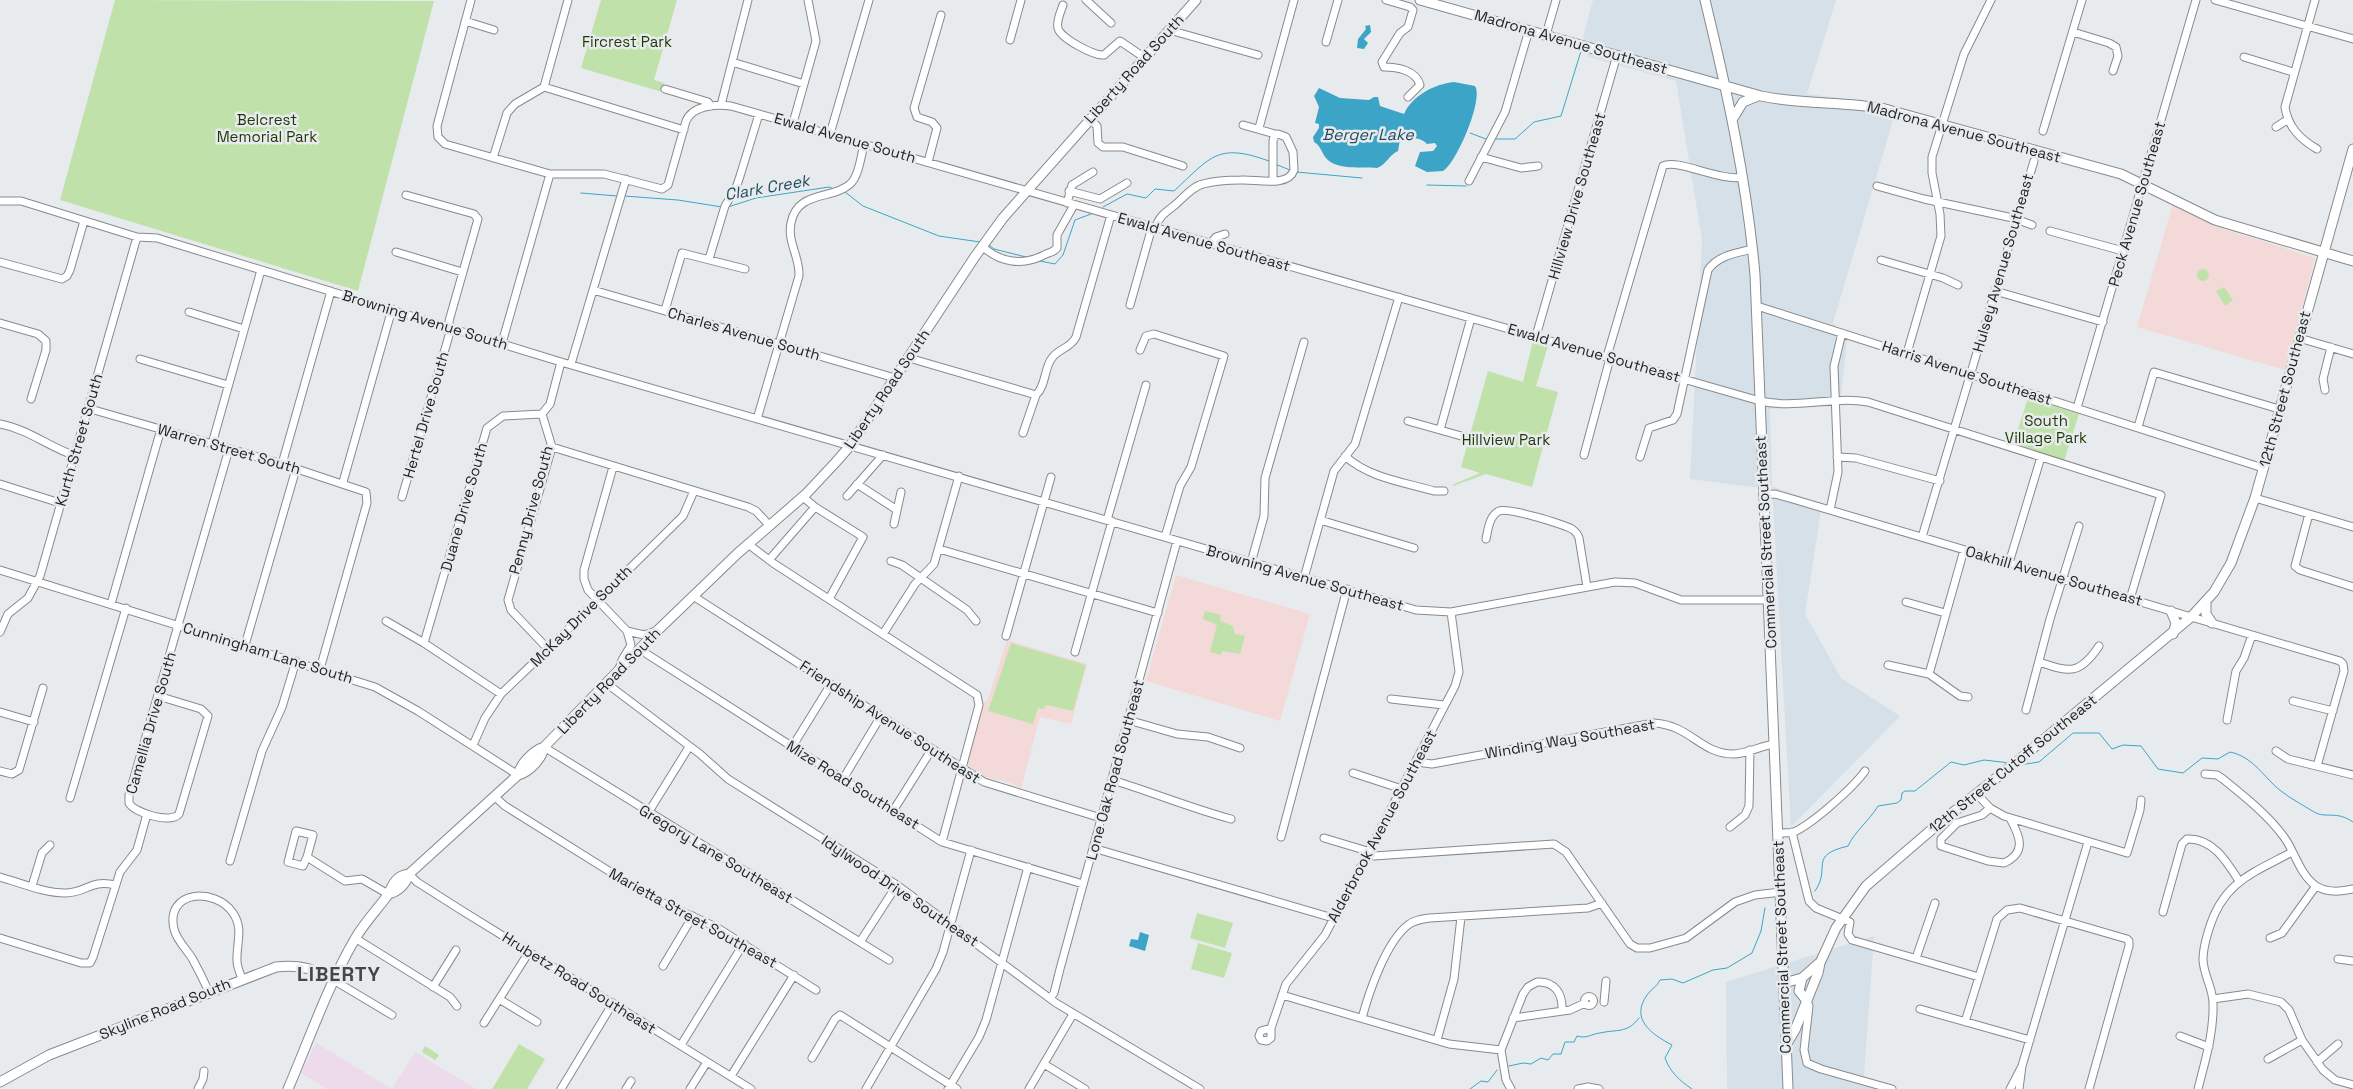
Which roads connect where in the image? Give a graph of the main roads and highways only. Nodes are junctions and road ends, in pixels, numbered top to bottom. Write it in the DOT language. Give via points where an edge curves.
graph roads {
  1 [pos="1196,0"];
  2 [pos="1420,0"];
  3 [pos="1705,0"];
  4 [pos="1725,86"];
  5 [pos="1759,95"];
  6 [pos="1732,120"];
  7 [pos="2353,150"];
  8 [pos="2323,252"];
  9 [pos="2353,261"];
  10 [pos="2206,603"];
  11 [pos="2171,611"];
  12 [pos="2191,618"];
  13 [pos="2212,623"];
  14 [pos="2173,634"];
  15 [pos="1820,963"];
  16 [pos="1802,978"];
  17 [pos="335,981"];
  18 [pos="1784,983"];
  19 [pos="1807,1001"];
  20 [pos="1786,1045"];
  21 [pos="0,1082"];
  22 [pos="288,1089"];
  23 [pos="1788,1089"];
  1 -- 17 [label="main road, Liberty Road South" via="982,246 850,446 803,497 748,544 619,669 544,747 543,754 525,773 518,775 409,874 407,881 395,893 388,894 355,938"];
  2 -- 4 [label="main road, Madrona Avenue Southeast"];
  3 -- 4 [label="main road, Commercial Street Southeast"];
  4 -- 5 [label="main road, Madrona Avenue Southeast"];
  4 -- 6 [label="main road, Commercial Street Southeast"];
  5 -- 6 [label="main road" via="1743,102"];
  5 -- 8 [label="main road, Madrona Avenue Southeast" via="1805,102 1862,105 2114,171 2215,220"];
  6 -- 18 [label="main road, Commercial Street Southeast" via="1753,249 1757,306"];
  7 -- 8 [label="main road, 12th Street Southeast"];
  8 -- 9 [label="main road, Madrona Avenue Southeast"];
  8 -- 10 [label="main road, 12th Street Southeast" via="2255,498 2231,563"];
  10 -- 12 [label="main road, 12th Street Southeast"];
  10 -- 13 [label="main road" via="2206,614"];
  11 -- 14 [label="main road" via="2176,623"];
  12 -- 14 [label="main road, 12th Street Cutoff Southeast"];
  14 -- 15 [label="main road, 12th Street Cutoff Southeast" via="1881,871 1842,918"];
  15 -- 16 [label="main road, 12th Street Cutoff Southeast"];
  15 -- 19 [label="main road, 12th Street Cutoff Southeast"];
  16 -- 18 [label="main road, 12th Street Cutoff Southeast"];
  16 -- 19 [label="main road" via="1800,991"];
  17 -- 21 [label="main road, Skyline Road South" via="310,968 276,967 49,1056"];
  17 -- 22 [label="main road, Liberty Road South"];
  18 -- 20 [label="main road, Commercial Street Southeast"];
  19 -- 20 [label="main road, 12th Street Cutoff Southeast"];
  20 -- 23 [label="main road, Commercial Street Southeast"];
}
